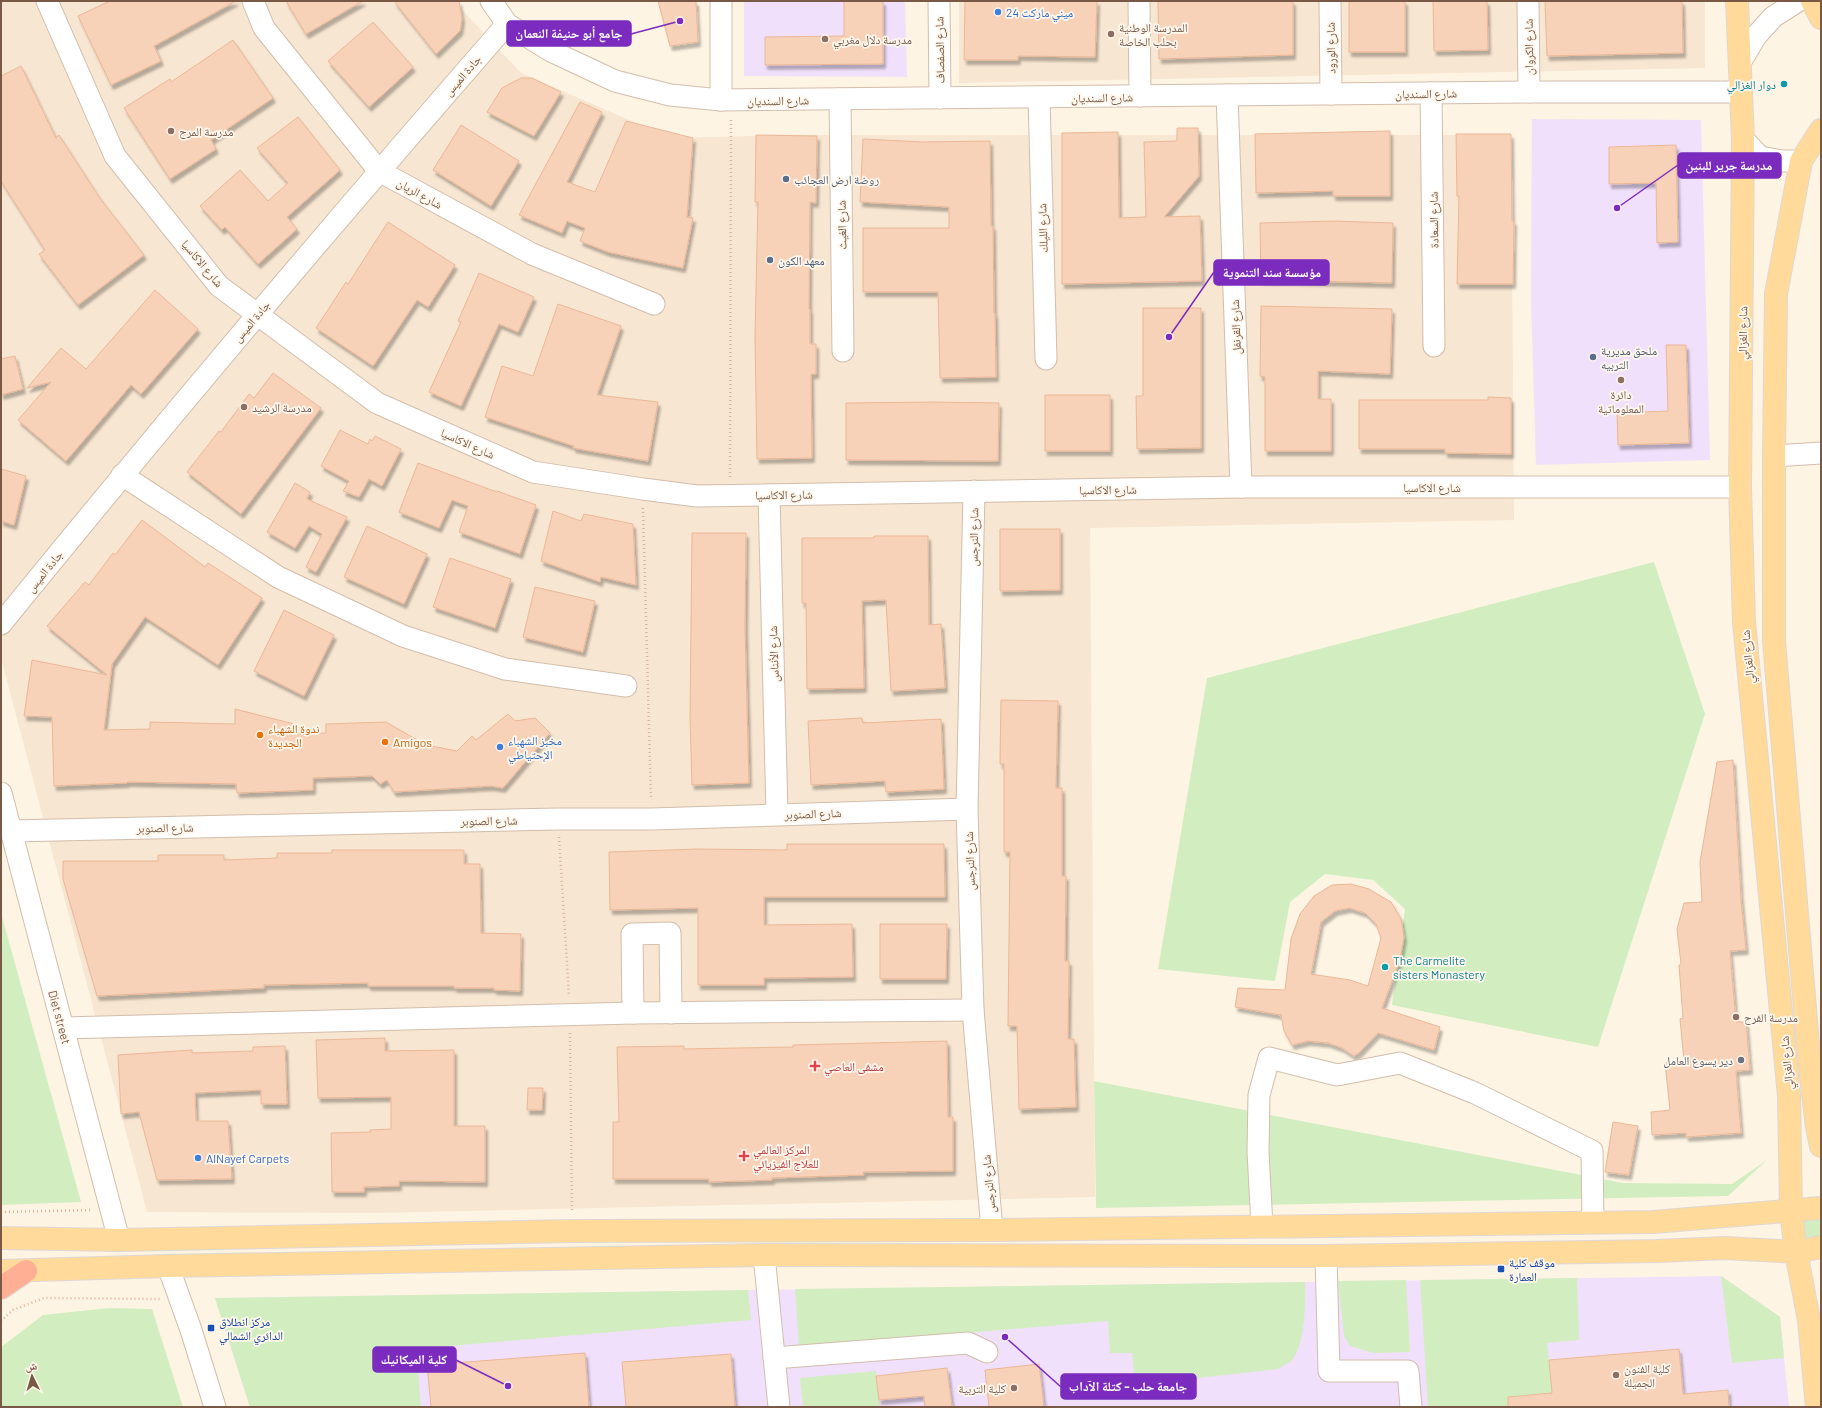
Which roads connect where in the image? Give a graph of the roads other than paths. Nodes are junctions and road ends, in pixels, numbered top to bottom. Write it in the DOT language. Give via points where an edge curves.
graph roads {
  1 [pos="47,1"];
  2 [pos="253,1"];
  3 [pos="491,1"];
  4 [pos="721,1"];
  5 [pos="939,1"];
  6 [pos="1139,1"];
  7 [pos="1330,1"];
  8 [pos="1528,1"];
  9 [pos="1737,1"];
  10 [pos="1798,1"];
  11 [pos="1812,1"];
  12 [pos="1821,18"];
  13 [pos="507,24"];
  14 [pos="1741,61"];
  15 [pos="1529,92"];
  16 [pos="1741,92"];
  17 [pos="1431,93"];
  18 [pos="1331,94"];
  19 [pos="1140,96"];
  20 [pos="1227,96"];
  21 [pos="1039,97"];
  22 [pos="940,98"];
  23 [pos="840,99"];
  24 [pos="726,100"];
  25 [pos="1821,130"];
  26 [pos="1743,139"];
  27 [pos="1801,161"];
  28 [pos="379,171"];
  29 [pos="654,304"];
  30 [pos="257,314"];
  31 [pos="1434,346"];
  32 [pos="843,351"];
  33 [pos="1046,359"];
  34 [pos="1821,453"];
  35 [pos="1774,456"];
  36 [pos="122,475"];
  37 [pos="1241,487"];
  38 [pos="1740,487"];
  39 [pos="974,491"];
  40 [pos="769,494"];
  41 [pos="1,624"];
  42 [pos="626,686"];
  43 [pos="1,793"];
  44 [pos="967,809"];
  45 [pos="777,814"];
  46 [pos="12,831"];
  47 [pos="973,1010"];
  48 [pos="633,1013"];
  49 [pos="671,1013"];
  50 [pos="63,1028"];
  51 [pos="1816,1068"];
  52 [pos="1821,1146"];
  53 [pos="1821,1208"];
  54 [pos="1791,1211"];
  55 [pos="1593,1222"];
  56 [pos="1262,1226"];
  57 [pos="992,1230"];
  58 [pos="1,1238"];
  59 [pos="120,1240"];
  60 [pos="1821,1247"];
  61 [pos="1796,1252"];
  62 [pos="764,1255"];
  63 [pos="1326,1256"];
  64 [pos="168,1266"];
  65 [pos="26,1271"];
  66 [pos="1,1272"];
  67 [pos="1,1288"];
  68 [pos="987,1352"];
  69 [pos="774,1358"];
  70 [pos="215,1407"];
  71 [pos="779,1407"];
  72 [pos="1411,1407"];
  73 [pos="1817,1407"];
  1 -- 30 [label="street, شارع الاكاسيا" via="115,156 220,286"];
  2 -- 28 [label="street, شارع الريان" via="264,28"];
  3 -- 13 [label="street, شارع السنديان"];
  4 -- 24 [label="street"];
  5 -- 22 [label="street, شارع الصفصاف"];
  6 -- 19 [label="street"];
  7 -- 18 [label="street, شارع الورود"];
  8 -- 15 [label="street, شارع الكروان"];
  9 -- 14 [label="main road, شارع الغزالي"];
  10 -- 14 [label="street" via="1773,18 1756,36"];
  11 -- 12 [label="main road"];
  13 -- 24 [label="street, شارع السنديان" via="551,51 615,81 670,95"];
  13 -- 28 [label="street, جادة الميس"];
  14 -- 16 [label="main road, شارع الغزالي"];
  15 -- 16 [label="street, شارع السنديان"];
  15 -- 17 [label="street, شارع السنديان"];
  16 -- 26 [label="main road, شارع الغزالي"];
  17 -- 18 [label="street, شارع السنديان"];
  17 -- 31 [label="street, شارع السعادة"];
  18 -- 20 [label="street, شارع السنديان"];
  19 -- 20 [label="street, شارع السنديان"];
  19 -- 21 [label="street, شارع السنديان"];
  20 -- 37 [label="street, شارع القرنفل"];
  21 -- 22 [label="street, شارع السنديان"];
  21 -- 33 [label="street, شارع الليلك"];
  22 -- 23 [label="street, شارع السنديان"];
  23 -- 24 [label="street, شارع السنديان"];
  23 -- 32 [label="street, شارع الغيث"];
  25 -- 27 [label="main road, شارع الغزالي"];
  26 -- 27 [label="street" via="1760,157"];
  26 -- 38 [label="main road, شارع الغزالي"];
  27 -- 35 [label="main road, شارع الغزالي" via="1776,294"];
  28 -- 29 [label="street, شارع الريان" via="532,254"];
  28 -- 30 [label="street, جادة الميس"];
  30 -- 36 [label="street, جادة الميس"];
  30 -- 40 [label="street, شارع الاكاسيا" via="377,403 533,472 697,496"];
  34 -- 35 [label="street"];
  35 -- 51 [label="main road, شارع الغزالي" via="1774,641"];
  36 -- 41 [label="street, جادة الميس"];
  36 -- 42 [label="street" via="278,577 403,636 505,669"];
  37 -- 38 [label="street, شارع الاكاسيا"];
  37 -- 39 [label="street, شارع الاكاسيا"];
  38 -- 54 [label="main road, شارع الغزالي" via="1744,622 1789,1096"];
  39 -- 40 [label="street, شارع الاكاسيا"];
  39 -- 44 [label="street, شارع النرجس"];
  40 -- 45 [label="street, شارع الأنناس"];
  43 -- 46 [label="street, Diet street"];
  44 -- 45 [label="street, شارع الصنوبر"];
  44 -- 47 [label="street, شارع النرجس"];
  45 -- 46 [label="street, شارع الصنوبر" via="652,819"];
  46 -- 50 [label="street, Diet street"];
  47 -- 49 [label="street"];
  47 -- 57 [label="street, شارع النرجس"];
  48 -- 49 [label="street"];
  48 -- 49 [label="street" via="632,934 670,933"];
  48 -- 50 [label="street"];
  50 -- 59 [label="street, Diet street"];
  51 -- 52 [label="main road, شارع الغزالي" via="1817,1127"];
  53 -- 54 [label="main road"];
  54 -- 55 [label="main road" via="1653,1222"];
  54 -- 61 [label="main road, شارع الغزالي"];
  55 -- 56 [label="main road"];
  55 -- 56 [label="street" via="1592,1152 1475,1093 1400,1064 1337,1074 1269,1058 1259,1095 1258,1152"];
  56 -- 57 [label="main road"];
  57 -- 59 [label="main road" via="580,1231"];
  58 -- 59 [label="main road"];
  60 -- 61 [label="main road"];
  61 -- 63 [label="main road" via="1726,1248"];
  61 -- 73 [label="main road, شارع الغزالي" via="1809,1320"];
  62 -- 63 [label="main road"];
  62 -- 64 [label="main road"];
  62 -- 69 [label="street"];
  63 -- 72 [label="street" via="1329,1371 1408,1371"];
  64 -- 65 [label="main road"];
  64 -- 70 [label="street"];
  65 -- 66 [label="main road"];
  65 -- 67 [label="highway"];
  68 -- 69 [label="street" via="968,1343"];
  69 -- 71 [label="street"];
}
